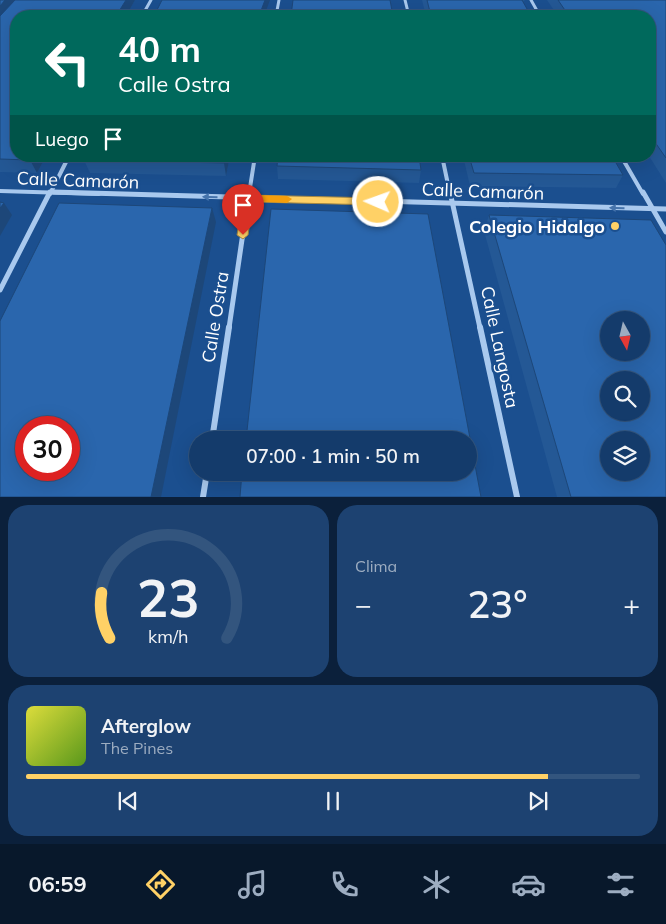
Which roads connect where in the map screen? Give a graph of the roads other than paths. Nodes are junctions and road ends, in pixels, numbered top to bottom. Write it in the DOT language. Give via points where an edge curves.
graph roads {
  1 [pos="66,162"];
  2 [pos="254,162"];
  3 [pos="443,162"];
  4 [pos="625,162"];
  5 [pos="0,192"];
  6 [pos="50,193"];
  7 [pos="248,198"];
  8 [pos="453,204"];
  9 [pos="652,209"];
  10 [pos="666,210"];
  11 [pos="666,232"];
  12 [pos="0,290"];
  13 [pos="213,431"];
  14 [pos="206,481"];
  15 [pos="203,496"];
  16 [pos="517,496"];
  1 -- 6 [label="street"];
  2 -- 7 [label="street, Calle Ostra"];
  3 -- 8 [label="street, Calle Langosta"];
  4 -- 9 [label="street"];
  5 -- 6 [label="street, Calle Camarón"];
  7 -- 6 [label="street, Calle Camarón, one-way"];
  6 -- 12 [label="street"];
  7 -- 8 [label="street, Calle Camarón"];
  7 -- 13 [label="street, Calle Ostra"];
  9 -- 8 [label="street, Calle Camarón, one-way"];
  8 -- 16 [label="street, Calle Langosta"];
  9 -- 10 [label="street, Calle Camarón"];
  9 -- 11 [label="street"];
  14 -- 15 [label="street"];
}
